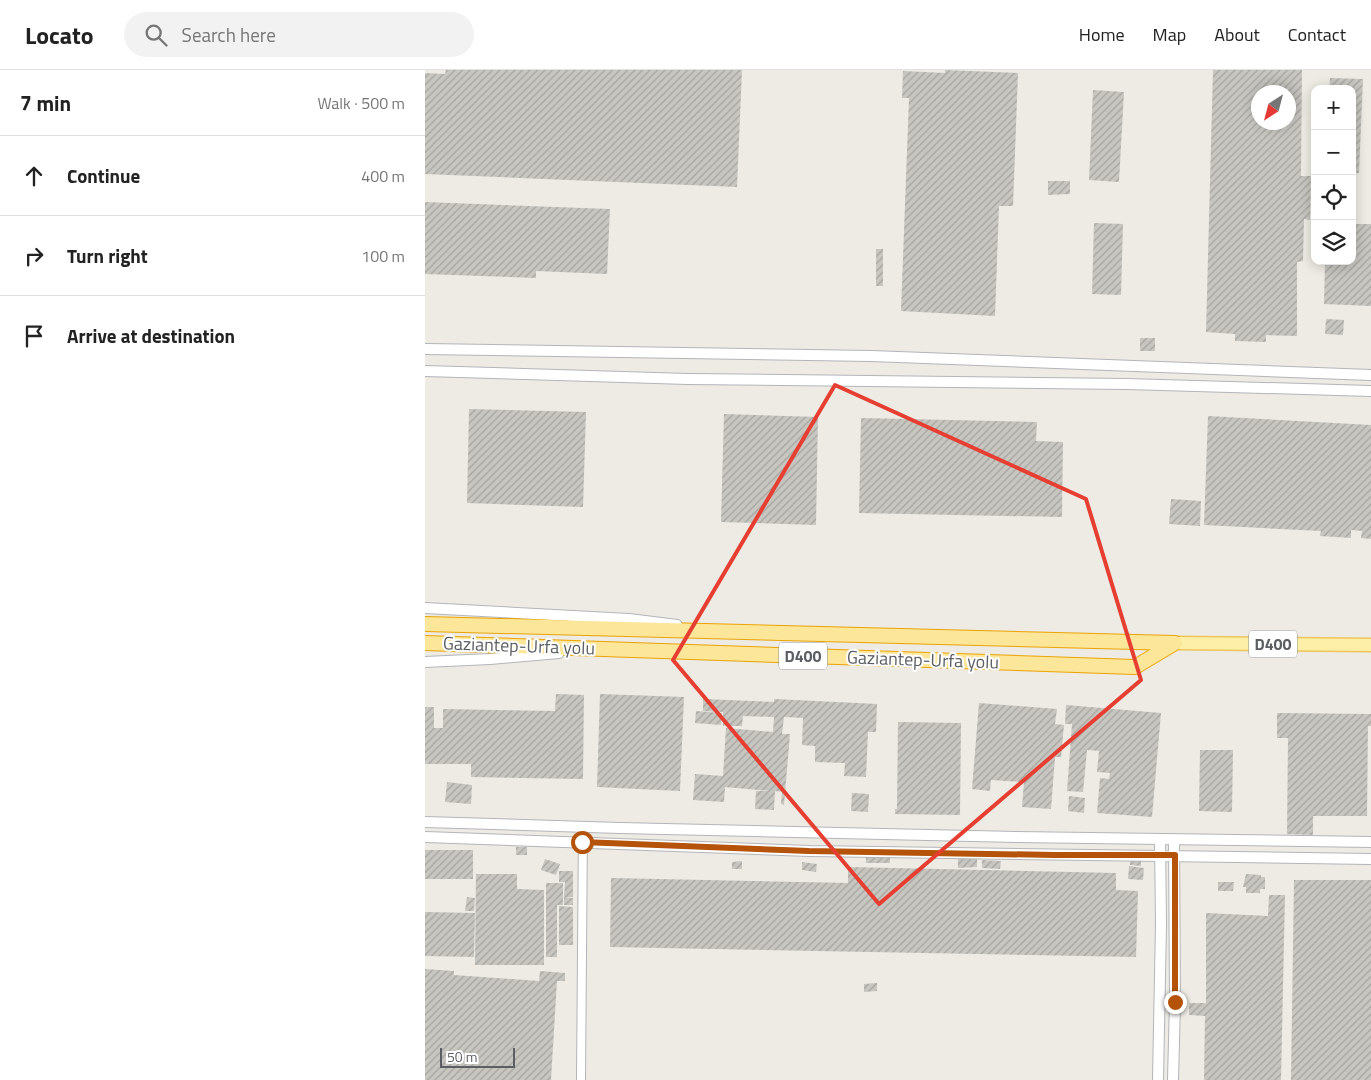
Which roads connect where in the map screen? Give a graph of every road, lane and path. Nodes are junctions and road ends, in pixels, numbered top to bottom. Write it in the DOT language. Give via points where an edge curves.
graph roads {
  1 [pos="425,349"];
  2 [pos="425,371"];
  3 [pos="1371,375"];
  4 [pos="1371,391"];
  5 [pos="425,608"];
  6 [pos="425,624"];
  7 [pos="732,632"];
  8 [pos="425,643"];
  9 [pos="1175,643"];
  10 [pos="1371,645"];
  11 [pos="604,649"];
  12 [pos="425,662"];
  13 [pos="425,822"];
  14 [pos="583,827"];
  15 [pos="425,837"];
  16 [pos="1159,839"];
  17 [pos="1174,839"];
  18 [pos="582,842"];
  19 [pos="1371,842"];
  20 [pos="1161,855"];
  21 [pos="1175,855"];
  22 [pos="1371,859"];
  23 [pos="581,1080"];
  24 [pos="1158,1080"];
  25 [pos="1173,1080"];
  1 -- 3 [label="street" via="871,356"];
  2 -- 4 [label="street"];
  5 -- 7 [label="street" via="629,618"];
  6 -- 7 [label="highway, Gaziantep-Urfa yolu / D400"];
  7 -- 9 [label="highway, Gaziantep-Urfa yolu / D400"];
  8 -- 11 [label="highway, Gaziantep-Urfa yolu / D400"];
  9 -- 10 [label="main road, Gaziantep-Urfa yolu / D400"];
  9 -- 11 [label="highway, Gaziantep-Urfa yolu / D400" via="1135,667"];
  11 -- 12 [label="street"];
  13 -- 14 [label="street"];
  14 -- 16 [label="street"];
  14 -- 18 [label="street"];
  15 -- 18 [label="street"];
  16 -- 17 [label="street"];
  16 -- 20 [label="street"];
  17 -- 19 [label="street"];
  17 -- 21 [label="street"];
  18 -- 20 [label="street" via="809,851"];
  18 -- 23 [label="street"];
  20 -- 21 [label="street"];
  20 -- 24 [label="street"];
  21 -- 22 [label="street"];
  21 -- 25 [label="street"];
}
